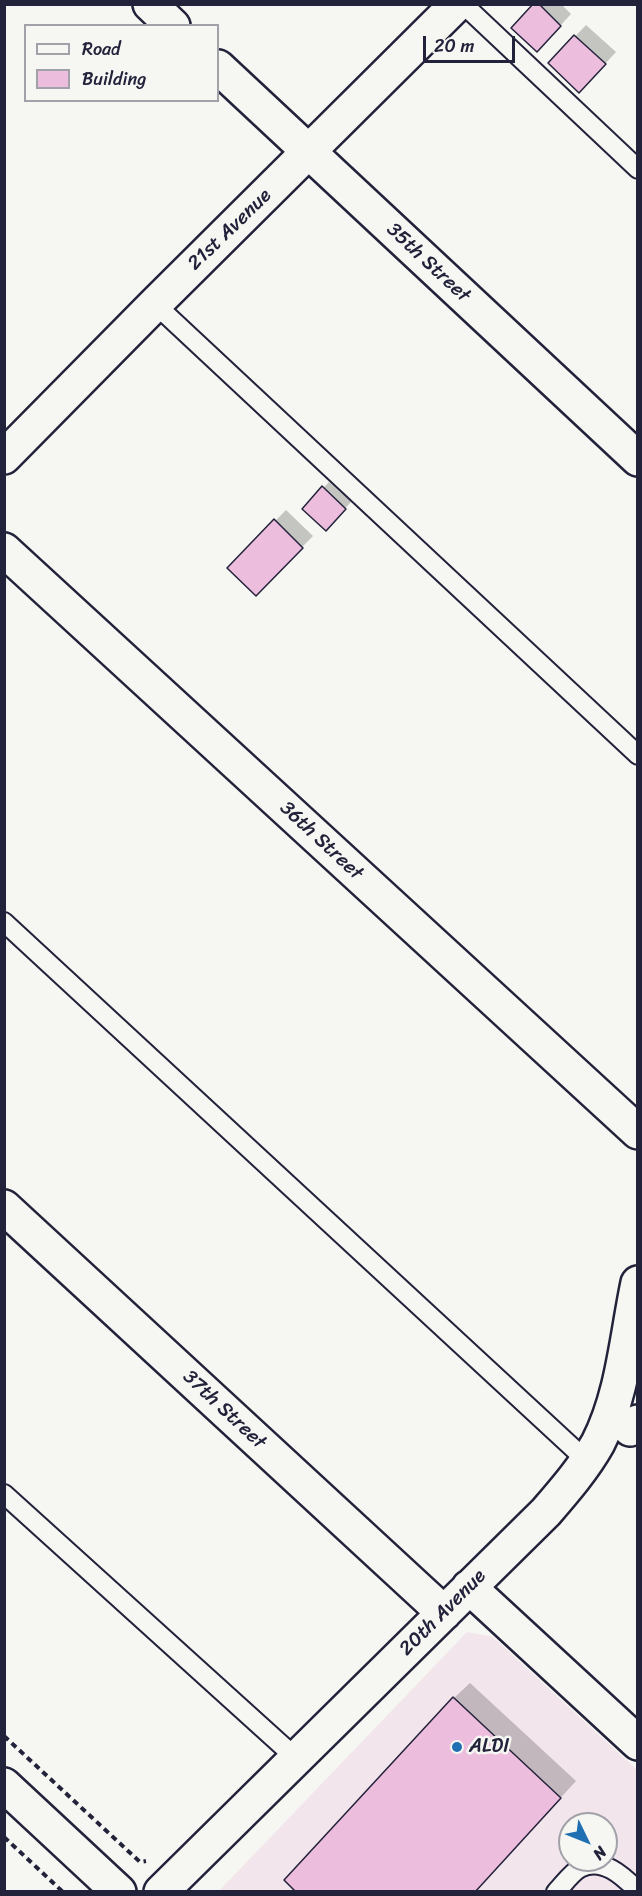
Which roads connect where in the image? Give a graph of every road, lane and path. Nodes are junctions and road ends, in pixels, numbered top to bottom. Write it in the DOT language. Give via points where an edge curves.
graph roads {
  1 [pos="150,4"];
  2 [pos="457,4"];
  3 [pos="463,4"];
  4 [pos="171,24"];
  5 [pos="219,68"];
  6 [pos="310,153"];
  7 [pos="638,169"];
  8 [pos="155,304"];
  9 [pos="4,457"];
  10 [pos="638,459"];
  11 [pos="4,550"];
  12 [pos="638,755"];
  13 [pos="4,922"];
  14 [pos="638,1132"];
  15 [pos="4,1207"];
  16 [pos="638,1283"];
  17 [pos="628,1425"];
  18 [pos="587,1461"];
  19 [pos="4,1494"];
  20 [pos="470,1587"];
  21 [pos="444,1612"];
  22 [pos="4,1736"];
  23 [pos="638,1743"];
  24 [pos="297,1759"];
  25 [pos="4,1785"];
  26 [pos="4,1837"];
  27 [pos="156,1876"];
  28 [pos="638,1891"];
  29 [pos="63,1892"];
  30 [pos="118,1892"];
  31 [pos="556,1892"];
  1 -- 4 [label="street"];
  2 -- 6 [label="street, 21st Avenue"];
  3 -- 7 [label="lane"];
  5 -- 6 [label="street, 35th Street"];
  6 -- 8 [label="street, 21st Avenue"];
  6 -- 10 [label="street, 35th Street"];
  8 -- 9 [label="street, 21st Avenue"];
  8 -- 12 [label="lane"];
  11 -- 14 [label="street, 36th Street"];
  13 -- 18 [label="lane"];
  15 -- 21 [label="street, 37th Street"];
  16 -- 17 [label="street, 20th Avenue"];
  17 -- 18 [label="street, 20th Avenue"];
  18 -- 20 [label="street, 20th Avenue" via="546,1512"];
  19 -- 24 [label="lane"];
  20 -- 21 [label="street, 20th Avenue"];
  20 -- 23 [label="street"];
  21 -- 24 [label="street, 20th Avenue"];
  22 -- 27 [label="path"];
  24 -- 27 [label="street, 20th Avenue"];
  25 -- 30 [label="street"];
  26 -- 29 [label="path"];
  28 -- 31 [label="lane" via="610,1868 595,1865 580,1868"];
}
